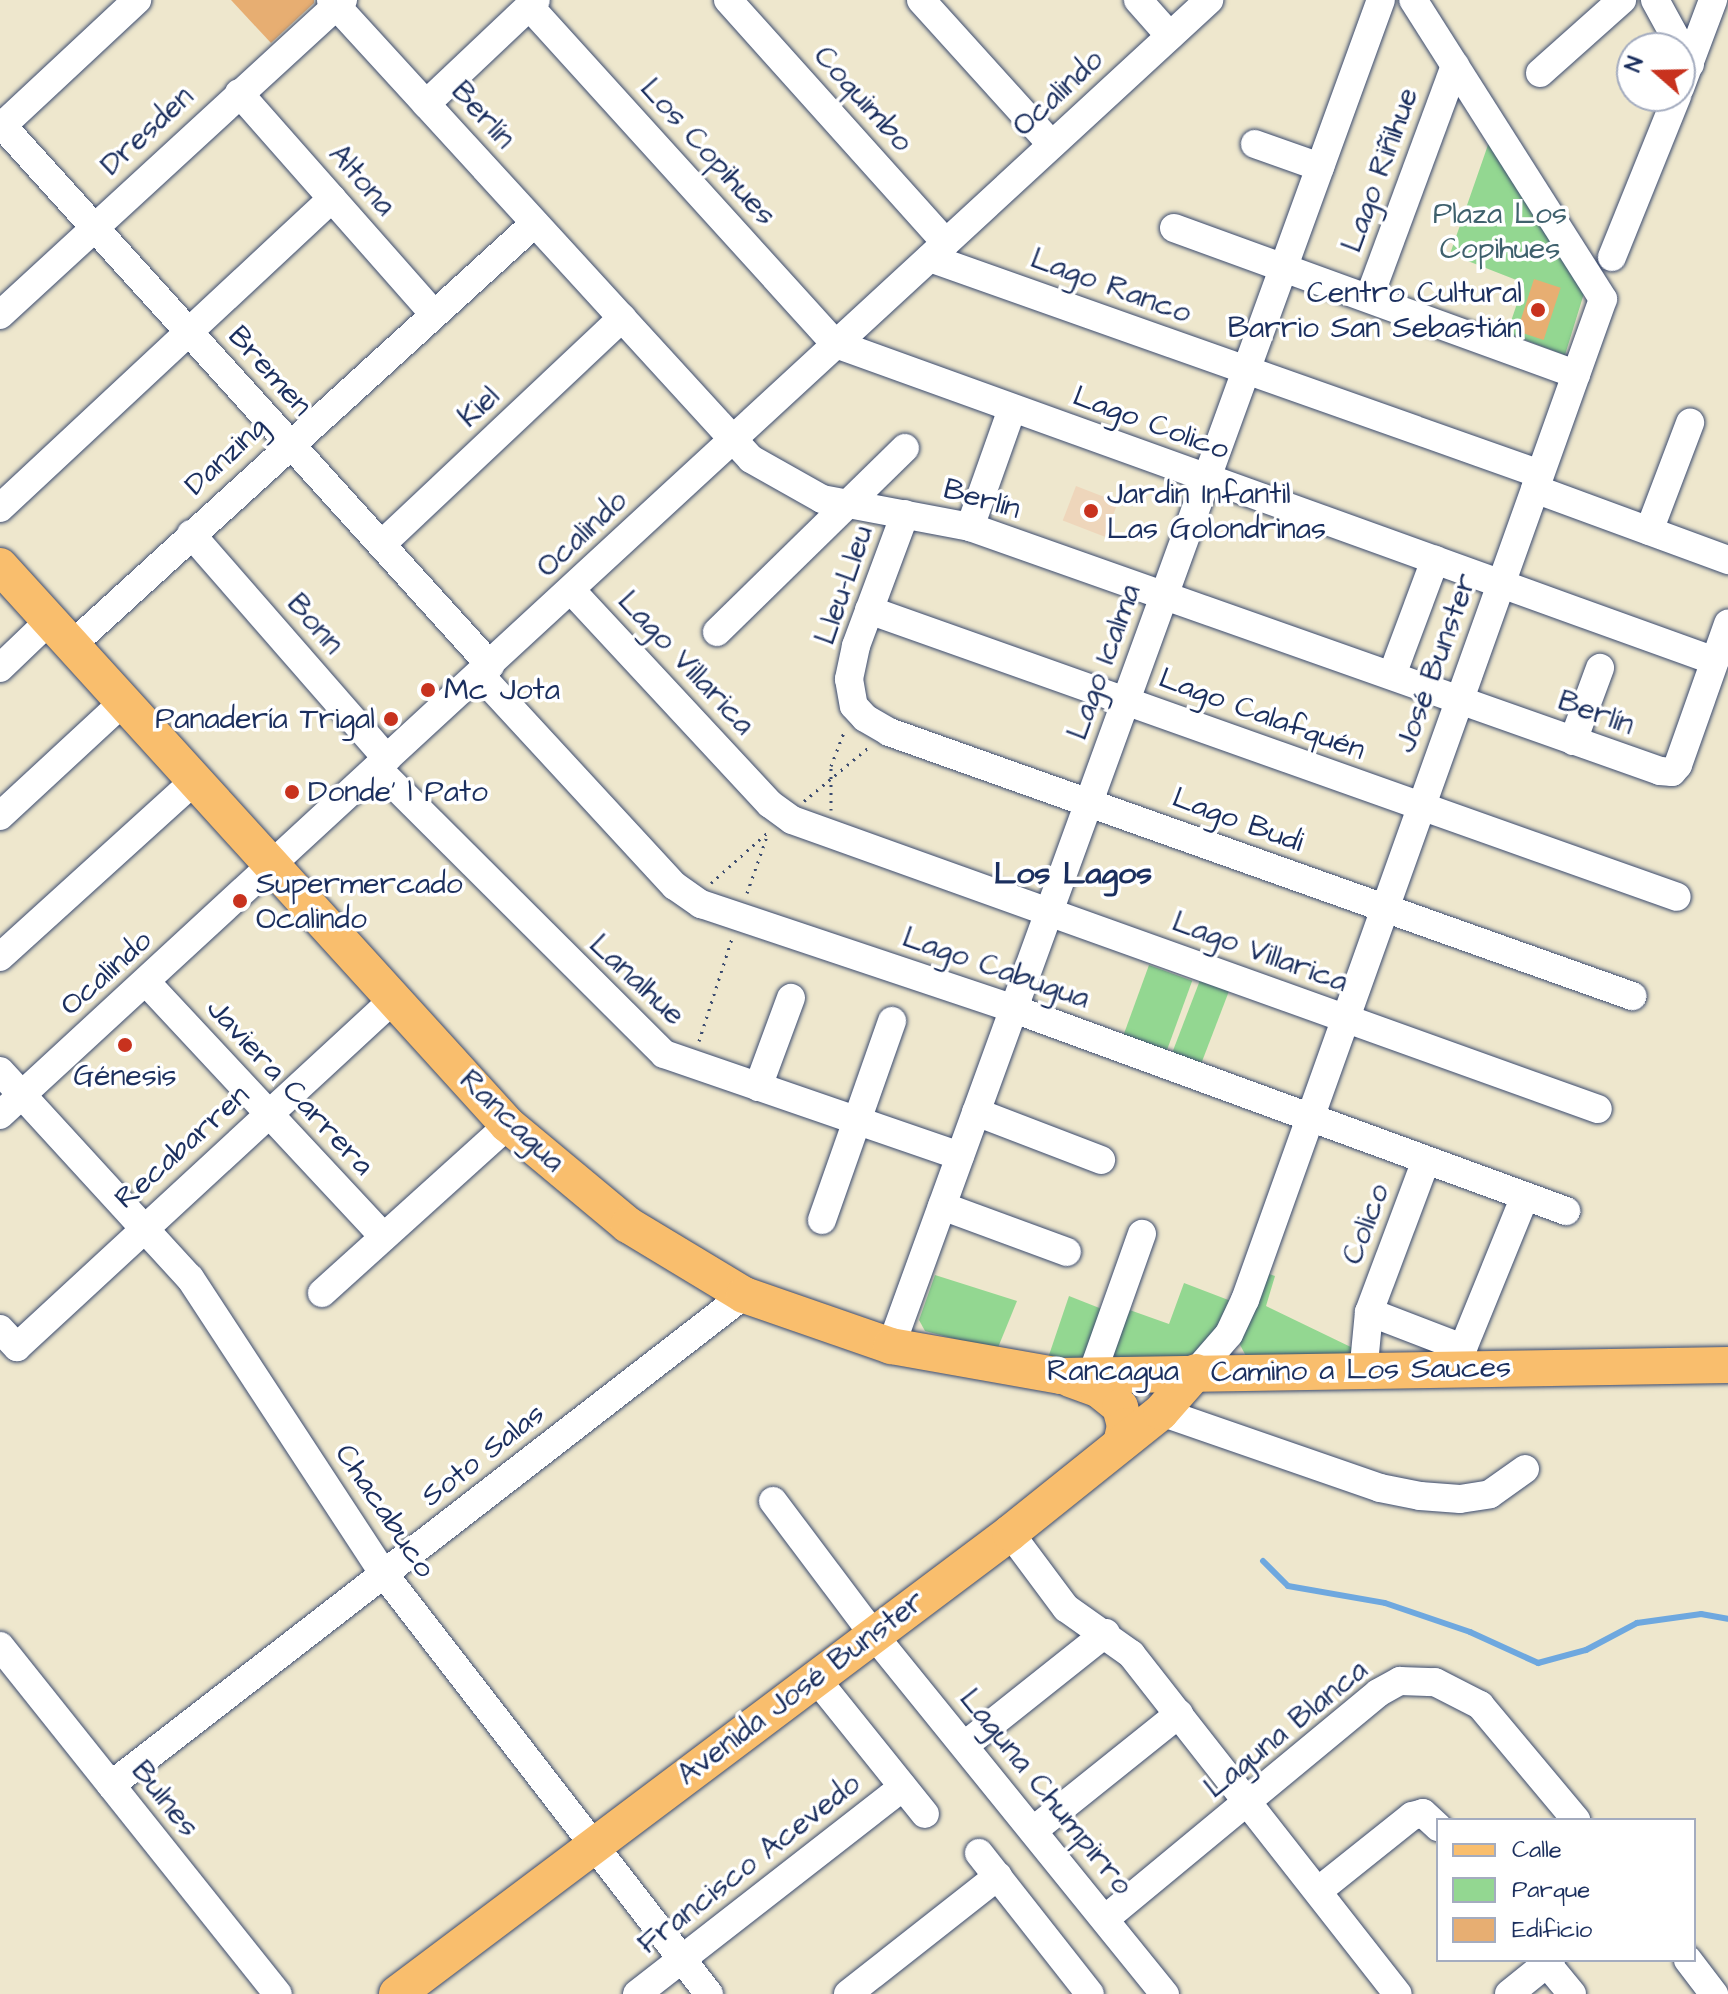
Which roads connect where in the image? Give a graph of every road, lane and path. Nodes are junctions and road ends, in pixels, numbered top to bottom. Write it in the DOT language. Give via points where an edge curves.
graph roads {
  1 [pos="137,0"];
  2 [pos="728,0"];
  3 [pos="921,0"];
  4 [pos="1138,0"];
  5 [pos="1209,0"];
  6 [pos="1381,0"];
  7 [pos="1413,0"];
  8 [pos="1622,0"];
  9 [pos="1655,0"];
  10 [pos="1713,0"];
  11 [pos="337,2"];
  12 [pos="532,3"];
  13 [pos="1668,32"];
  14 [pos="1170,36"];
  15 [pos="1696,46"];
  16 [pos="1455,65"];
  17 [pos="1540,73"];
  18 [pos="239,93"];
  19 [pos="426,104"];
  20 [pos="1671,112"];
  21 [pos="1,125"];
  22 [pos="1255,144"];
  23 [pos="1052,145"];
  24 [pos="1320,167"];
  25 [pos="332,198"];
  26 [pos="535,223"];
  27 [pos="94,226"];
  28 [pos="1174,228"];
  29 [pos="938,250"];
  30 [pos="1612,257"];
  31 [pos="1284,268"];
  32 [pos="1369,298"];
  33 [pos="433,313"];
  34 [pos="0,315"];
  35 [pos="622,318"];
  36 [pos="189,332"];
  37 [pos="836,344"];
  38 [pos="1246,371"];
  39 [pos="1576,374"];
  40 [pos="1012,409"];
  41 [pos="1690,423"];
  42 [pos="733,440"];
  43 [pos="290,443"];
  44 [pos="905,448"];
  45 [pos="1206,479"];
  46 [pos="1537,482"];
  47 [pos="845,507"];
  48 [pos="0,508"];
  49 [pos="905,514"];
  50 [pos="970,527"];
  51 [pos="1649,531"];
  52 [pos="191,534"];
  53 [pos="382,544"];
  54 [pos="1435,560"];
  55 [pos="1728,560"];
  56 [pos="0,566"];
  57 [pos="1500,585"];
  58 [pos="571,590"];
  59 [pos="1165,593"];
  60 [pos="869,610"];
  61 [pos="1728,624"];
  62 [pos="717,632"];
  63 [pos="61,633"];
  64 [pos="1715,661"];
  65 [pos="0,668"];
  66 [pos="1600,668"];
  67 [pos="485,670"];
  68 [pos="1392,675"];
  69 [pos="852,693"];
  70 [pos="1460,699"];
  71 [pos="124,701"];
  72 [pos="1126,701"];
  73 [pos="889,732"];
  74 [pos="1573,741"];
  75 [pos="382,763"];
  76 [pos="830,778"];
  77 [pos="195,780"];
  78 [pos="1089,803"];
  79 [pos="1421,806"];
  80 [pos="0,816"];
  81 [pos="786,816"];
  82 [pos="830,833"];
  83 [pos="273,864"];
  84 [pos="1677,897"];
  85 [pos="693,899"];
  86 [pos="1385,908"];
  87 [pos="1049,911"];
  88 [pos="739,919"];
  89 [pos="0,957"];
  90 [pos="147,983"];
  91 [pos="1632,996"];
  92 [pos="395,998"];
  93 [pos="791,998"];
  94 [pos="1014,1009"];
  95 [pos="1345,1019"];
  96 [pos="892,1021"];
  97 [pos="691,1063"];
  98 [pos="0,1071"];
  99 [pos="758,1087"];
  100 [pos="22,1095"];
  101 [pos="1598,1109"];
  102 [pos="976,1112"];
  103 [pos="0,1115"];
  104 [pos="269,1115"];
  105 [pos="1310,1117"];
  106 [pos="858,1121"];
  107 [pos="508,1125"];
  108 [pos="960,1156"];
  109 [pos="1101,1160"];
  110 [pos="1426,1160"];
  111 [pos="1525,1196"];
  112 [pos="942,1206"];
  113 [pos="1566,1211"];
  114 [pos="822,1220"];
  115 [pos="143,1229"];
  116 [pos="1142,1234"];
  117 [pos="384,1237"];
  118 [pos="1067,1252"];
  119 [pos="322,1293"];
  120 [pos="744,1295"];
  121 [pos="1369,1312"];
  122 [pos="8,1338"];
  123 [pos="891,1346"];
  124 [pos="1464,1351"];
  125 [pos="1728,1365"];
  126 [pos="1196,1372"];
  127 [pos="1363,1374"];
  128 [pos="1076,1376"];
  129 [pos="1161,1412"];
  130 [pos="1121,1444"];
  131 [pos="1525,1469"];
  132 [pos="773,1501"];
  133 [pos="1010,1533"];
  134 [pos="384,1574"];
  135 [pos="1106,1633"];
  136 [pos="873,1634"];
  137 [pos="0,1646"];
  138 [pos="814,1676"];
  139 [pos="1179,1714"];
  140 [pos="965,1745"];
  141 [pos="111,1785"];
  142 [pos="903,1787"];
  143 [pos="1250,1803"];
  144 [pos="925,1814"];
  145 [pos="1574,1818"];
  146 [pos="1436,1825"];
  147 [pos="1034,1830"];
  148 [pos="593,1844"];
  149 [pos="979,1853"];
  150 [pos="998,1876"];
  151 [pos="1318,1891"];
  152 [pos="1105,1919"];
  153 [pos="682,1959"];
  154 [pos="1547,1962"];
  155 [pos="1549,1962"];
  156 [pos="1690,1962"];
  157 [pos="1077,1990"];
  158 [pos="278,1994"];
  159 [pos="397,1994"];
  160 [pos="637,1994"];
  161 [pos="709,1994"];
  162 [pos="848,1994"];
  163 [pos="1165,1994"];
  164 [pos="1398,1994"];
  165 [pos="1509,1994"];
  166 [pos="1572,1994"];
  167 [pos="1714,1994"];
  1 -- 21 [label="street"];
  2 -- 29 [label="street, Coquimbo"];
  3 -- 23 [label="street"];
  4 -- 14 [label="street"];
  5 -- 14 [label="street, Ocalindo"];
  6 -- 24 [label="street, Lago Icalma"];
  7 -- 16 [label="street, José Bunster"];
  8 -- 17 [label="street"];
  9 -- 13 [label="street"];
  10 -- 15 [label="street"];
  11 -- 18 [label="street, Dresden"];
  11 -- 19 [label="street, Berlín"];
  12 -- 19 [label="street, Los Copihues"];
  12 -- 37 [label="street, Los Copihues"];
  14 -- 23 [label="street, Ocalindo"];
  16 -- 32 [label="street, Lago Riñihue"];
  16 -- 39 [label="street, José Bunster" via="1603,299"];
  18 -- 25 [label="street, Altona"];
  18 -- 27 [label="street, Dresden"];
  19 -- 26 [label="street, Berlín"];
  20 -- 30 [label="street"];
  21 -- 27 [label="street, Bremen"];
  22 -- 24 [label="street"];
  23 -- 29 [label="street, Ocalindo"];
  24 -- 31 [label="street, Lago Icalma"];
  25 -- 33 [label="street, Altona"];
  25 -- 36 [label="street"];
  26 -- 33 [label="street, Danzing"];
  26 -- 35 [label="street, Berlín"];
  27 -- 34 [label="street, Dresden"];
  27 -- 36 [label="street, Bremen"];
  28 -- 31 [label="street"];
  29 -- 37 [label="street, Ocalindo"];
  29 -- 38 [label="street, Lago Ranco"];
  31 -- 32 [label="street"];
  31 -- 38 [label="street, Lago Icalma"];
  32 -- 39 [label="street"];
  33 -- 43 [label="street, Danzing"];
  35 -- 42 [label="street, Berlín"];
  35 -- 53 [label="street, Kiel"];
  36 -- 43 [label="street, Bremen"];
  36 -- 48 [label="street"];
  37 -- 40 [label="street, Lago Colico"];
  37 -- 42 [label="street, Ocalindo"];
  38 -- 45 [label="street, Lago Icalma"];
  38 -- 46 [label="street, Lago Ranco"];
  39 -- 46 [label="street, José Bunster"];
  40 -- 45 [label="street, Lago Colico"];
  40 -- 50 [label="street"];
  41 -- 51 [label="street"];
  42 -- 47 [label="street, Berlín" via="774,476"];
  42 -- 58 [label="street, Ocalindo"];
  43 -- 52 [label="street, Danzing"];
  43 -- 53 [label="street, Bremen"];
  44 -- 47 [label="street"];
  45 -- 54 [label="street, Lago Colico"];
  45 -- 59 [label="street, Lago Icalma"];
  46 -- 51 [label="street, Lago Ranco"];
  46 -- 57 [label="street, José Bunster"];
  47 -- 49 [label="street, Berlín"];
  47 -- 62 [label="street"];
  49 -- 50 [label="street, Berlín"];
  49 -- 60 [label="street, Lleu-Lleu"];
  50 -- 59 [label="street, Berlín"];
  51 -- 55 [label="street, Lago Ranco"];
  52 -- 63 [label="street, Danzing"];
  52 -- 75 [label="street, Bonn"];
  53 -- 67 [label="street, Bremen"];
  54 -- 57 [label="street, Lago Colico"];
  54 -- 68 [label="street"];
  56 -- 63 [label="main road, Rancagua"];
  57 -- 64 [label="street, Lago Colico"];
  57 -- 70 [label="street, José Bunster"];
  58 -- 67 [label="street, Ocalindo"];
  58 -- 81 [label="street, Lago Villarica"];
  59 -- 68 [label="street, Berlín"];
  59 -- 72 [label="street, Lago Icalma"];
  60 -- 69 [label="street, Lleu-Lleu"];
  60 -- 72 [label="street, Lago Calafquén"];
  61 -- 64 [label="street"];
  63 -- 65 [label="street, Danzing"];
  63 -- 71 [label="main road, Rancagua"];
  64 -- 74 [label="street, Berlín" via="1672,772"];
  66 -- 74 [label="street"];
  67 -- 75 [label="street, Ocalindo"];
  67 -- 85 [label="street, Lago Cabugua" via="675,886"];
  68 -- 70 [label="street, Berlín"];
  69 -- 73 [label="street, Lago Budi"];
  69 -- 76 [label="path"];
  70 -- 74 [label="street, Berlín"];
  70 -- 79 [label="street, José Bunster"];
  71 -- 77 [label="main road, Rancagua"];
  71 -- 80 [label="street"];
  72 -- 78 [label="street, Lago Icalma"];
  72 -- 79 [label="street, Lago Calafquén"];
  73 -- 76 [label="path"];
  73 -- 78 [label="street, Lago Budi"];
  75 -- 83 [label="street, Ocalindo"];
  75 -- 97 [label="street, Lanalhue" via="650,1044"];
  76 -- 81 [label="path"];
  76 -- 82 [label="path"];
  77 -- 83 [label="main road, Rancagua"];
  77 -- 89 [label="street"];
  78 -- 86 [label="street, Lago Budi"];
  78 -- 87 [label="street, Lago Icalma"];
  79 -- 84 [label="street, Lago Calafquén"];
  79 -- 86 [label="street, José Bunster"];
  81 -- 82 [label="street, Lago Villarica"];
  82 -- 87 [label="street, Lago Villarica"];
  83 -- 90 [label="street, Ocalindo"];
  83 -- 92 [label="main road, Rancagua"];
  85 -- 88 [label="street, Lago Cabugua"];
  85 -- 88 [label="path" via="768,832"];
  86 -- 91 [label="street, Lago Budi"];
  86 -- 95 [label="street, José Bunster"];
  87 -- 94 [label="street, Lago Icalma"];
  87 -- 95 [label="street, Lago Villarica"];
  88 -- 94 [label="street, Lago Cabugua"];
  88 -- 97 [label="path"];
  90 -- 100 [label="street, Ocalindo"];
  90 -- 104 [label="street, Javiera Carrera"];
  92 -- 104 [label="street, Recabarren"];
  92 -- 107 [label="main road, Rancagua"];
  93 -- 99 [label="street"];
  94 -- 102 [label="street, Lago Icalma"];
  94 -- 105 [label="street, Lago Cabugua"];
  95 -- 101 [label="street, Lago Villarica"];
  95 -- 105 [label="street, José Bunster"];
  96 -- 106 [label="street"];
  97 -- 99 [label="street, Lanalhue"];
  98 -- 100 [label="street, Chacabuco"];
  99 -- 106 [label="street, Lanalhue"];
  100 -- 103 [label="street, Ocalindo"];
  100 -- 115 [label="street, Chacabuco"];
  102 -- 108 [label="street, Lago Icalma"];
  102 -- 109 [label="street"];
  104 -- 115 [label="street, Recabarren"];
  104 -- 117 [label="street, Javiera Carrera"];
  105 -- 110 [label="street, Lago Cabugua"];
  105 -- 126 [label="street, José Bunster" via="1238,1318"];
  106 -- 108 [label="street, Lanalhue"];
  106 -- 114 [label="street"];
  107 -- 117 [label="street"];
  107 -- 120 [label="main road, Rancagua" via="628,1225"];
  108 -- 112 [label="street, Lago Icalma"];
  110 -- 111 [label="street, Lago Cabugua"];
  110 -- 121 [label="street, Colico"];
  111 -- 113 [label="street, Lago Cabugua"];
  111 -- 124 [label="street"];
  112 -- 118 [label="street"];
  112 -- 123 [label="street, Lago Icalma"];
  115 -- 122 [label="street, Recabarren"];
  115 -- 134 [label="street, Chacabuco" via="190,1278 230,1332"];
  116 -- 128 [label="street"];
  117 -- 119 [label="street"];
  120 -- 123 [label="main road, Rancagua"];
  120 -- 134 [label="street, Soto Salas"];
  121 -- 124 [label="street"];
  121 -- 127 [label="street, Colico"];
  123 -- 128 [label="main road, Rancagua"];
  124 -- 125 [label="main road, Camino a Los Sauces" via="1527,1369"];
  124 -- 127 [label="main road, Camino a Los Sauces"];
  126 -- 127 [label="main road, Camino a Los Sauces"];
  126 -- 128 [label="main road, Rancagua"];
  126 -- 129 [label="main road, Avenida José Bunster"];
  128 -- 130 [label="main road" via="1120,1407 1125,1426"];
  129 -- 130 [label="main road, Avenida José Bunster"];
  129 -- 131 [label="street, Rancagua" via="1380,1488 1420,1496 1460,1499 1490,1494"];
  130 -- 133 [label="main road, Avenida José Bunster"];
  132 -- 136 [label="street, Laguna Chumpirro"];
  133 -- 135 [label="street" via="1066,1608"];
  133 -- 136 [label="main road, Avenida José Bunster"];
  134 -- 141 [label="street, Soto Salas"];
  134 -- 148 [label="street, Chacabuco"];
  135 -- 139 [label="street"];
  135 -- 140 [label="street"];
  136 -- 138 [label="main road, Avenida José Bunster"];
  136 -- 140 [label="street, Laguna Chumpirro"];
  137 -- 141 [label="street, Bulnes"];
  138 -- 142 [label="street"];
  138 -- 148 [label="main road, Avenida José Bunster"];
  139 -- 143 [label="street"];
  139 -- 147 [label="street"];
  140 -- 147 [label="street, Laguna Chumpirro"];
  141 -- 158 [label="street, Bulnes"];
  142 -- 144 [label="street"];
  142 -- 153 [label="street, Francisco Acevedo"];
  143 -- 145 [label="street, Laguna Blanca" via="1378,1693 1400,1681 1424,1679 1480,1705"];
  143 -- 151 [label="street"];
  143 -- 152 [label="street, Laguna Blanca"];
  146 -- 151 [label="street" via="1423,1813 1412,1816"];
  147 -- 152 [label="street, Laguna Chumpirro"];
  148 -- 153 [label="street, Chacabuco"];
  148 -- 159 [label="main road, Avenida José Bunster"];
  149 -- 150 [label="street"];
  150 -- 157 [label="street"];
  150 -- 162 [label="street"];
  151 -- 164 [label="street"];
  152 -- 163 [label="street, Laguna Chumpirro"];
  153 -- 160 [label="street, Francisco Acevedo"];
  153 -- 161 [label="street, Chacabuco"];
  154 -- 165 [label="street"];
  155 -- 166 [label="street"];
  156 -- 167 [label="street"];
}
